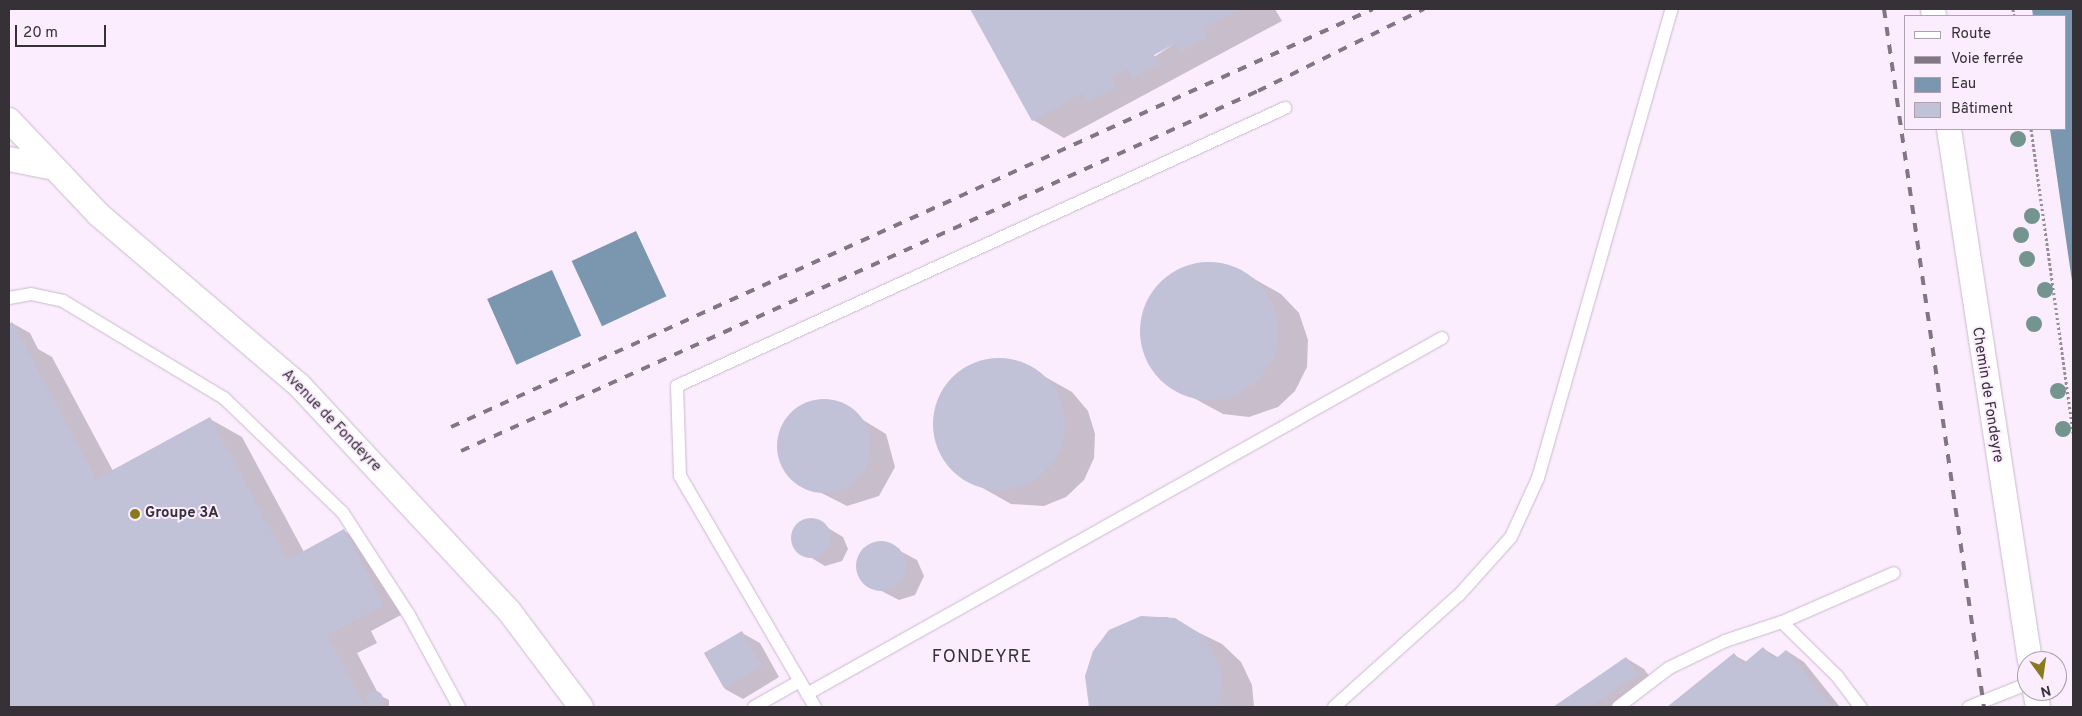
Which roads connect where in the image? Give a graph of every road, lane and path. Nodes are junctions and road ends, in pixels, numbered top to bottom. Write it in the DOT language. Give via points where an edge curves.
graph roads {
  1 [pos="1672,9"];
  2 [pos="1285,108"];
  3 [pos="9,120"];
  4 [pos="1949,130"];
  5 [pos="2031,130"];
  6 [pos="9,159"];
  7 [pos="49,167"];
  8 [pos="9,298"];
  9 [pos="1442,338"];
  10 [pos="2073,433"];
  11 [pos="1894,573"];
  12 [pos="1782,622"];
  13 [pos="2028,651"];
  14 [pos="800,681"];
  15 [pos="2017,688"];
  16 [pos="807,694"];
  17 [pos="459,707"];
  18 [pos="581,707"];
  19 [pos="754,707"];
  20 [pos="815,707"];
  21 [pos="1334,707"];
  22 [pos="1618,707"];
  23 [pos="1860,707"];
  24 [pos="1969,707"];
  1 -- 21 [label="lane" via="1538,478 1511,537 1459,595"];
  2 -- 14 [label="lane" via="677,386 680,476"];
  3 -- 7 [label="street, Avenue de Fondeyre"];
  4 -- 13 [label="street, Chemin de Fondeyre"];
  5 -- 10 [label="path"];
  6 -- 7 [label="street"];
  7 -- 18 [label="street, Avenue de Fondeyre" via="99,215 300,385 509,611"];
  8 -- 17 [label="lane" via="31,294 63,301 224,398 344,512 409,615"];
  9 -- 16 [label="lane"];
  11 -- 12 [label="lane"];
  12 -- 22 [label="lane" via="1725,641 1669,668"];
  12 -- 23 [label="lane" via="1837,676"];
  14 -- 16 [label="lane"];
  14 -- 19 [label="lane"];
  15 -- 24 [label="lane"];
  16 -- 20 [label="lane"];
}
